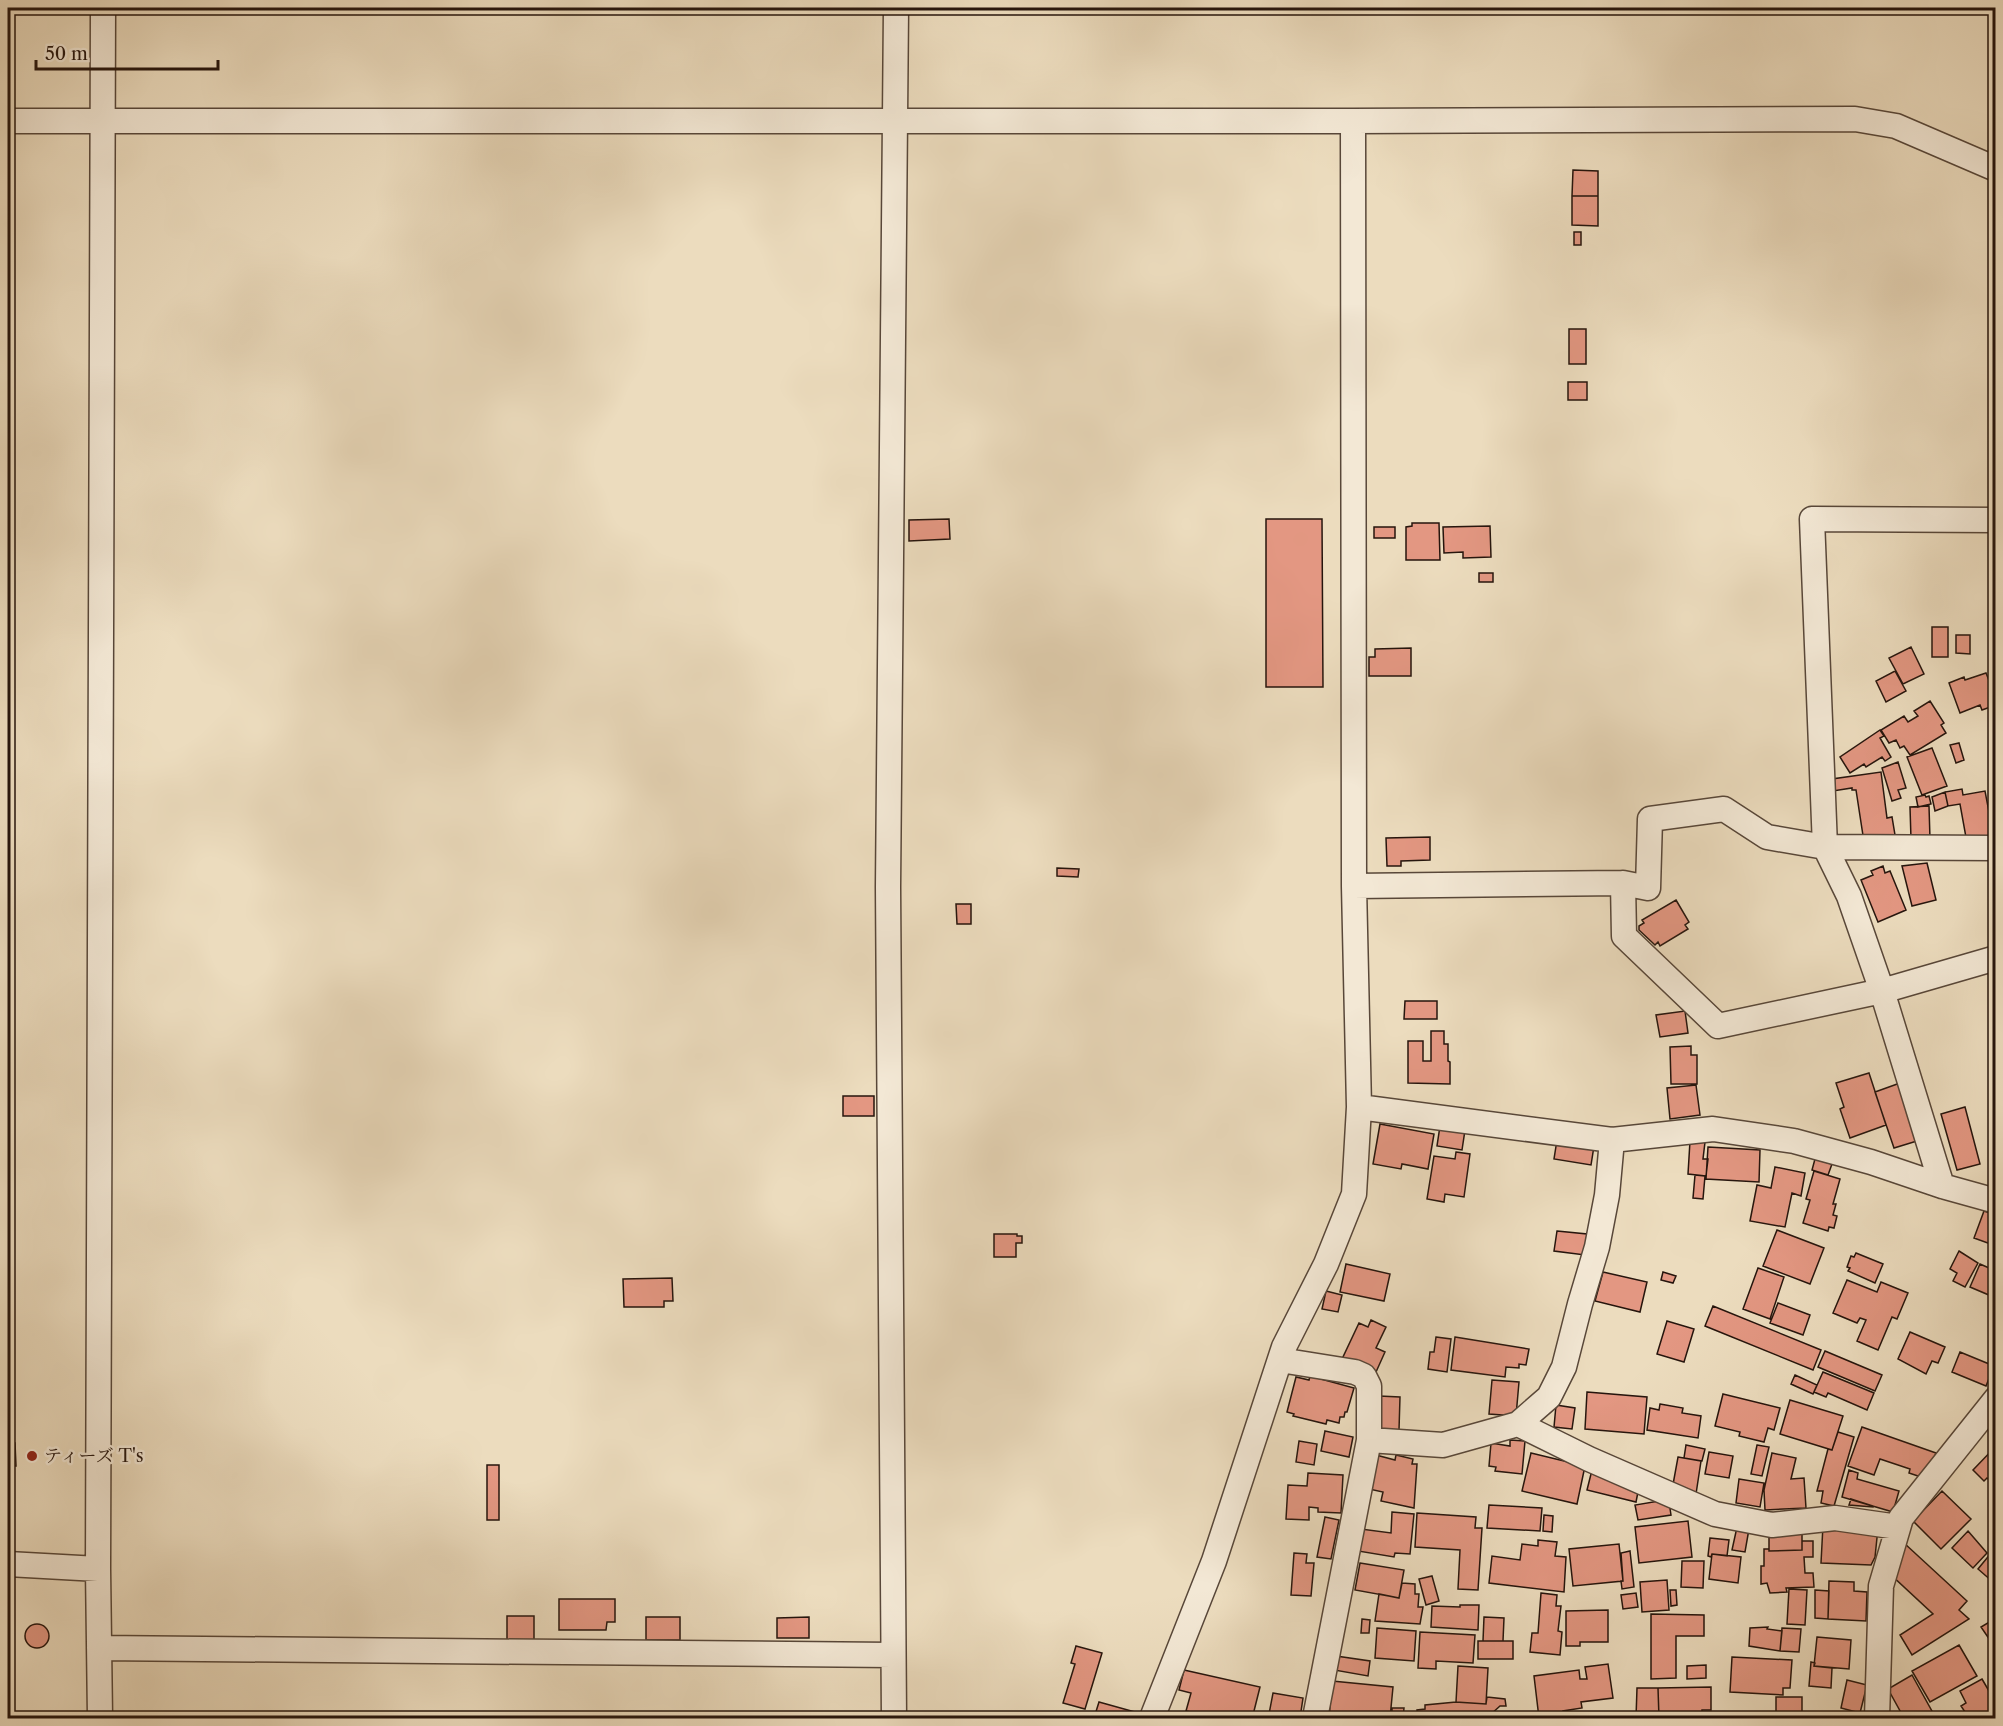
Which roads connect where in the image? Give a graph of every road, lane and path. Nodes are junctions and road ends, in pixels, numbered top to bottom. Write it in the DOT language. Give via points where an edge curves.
graph roads {
  1 [pos="104,8"];
  2 [pos="896,8"];
  3 [pos="104,121"];
  4 [pos="896,121"];
  5 [pos="8,122"];
  6 [pos="1353,122"];
  7 [pos="1995,169"];
  8 [pos="1995,520"];
  9 [pos="1825,847"];
  10 [pos="1995,848"];
  11 [pos="1623,883"];
  12 [pos="1354,886"];
  13 [pos="1995,958"];
  14 [pos="1882,991"];
  15 [pos="1359,1107"];
  16 [pos="1612,1140"];
  17 [pos="1942,1186"];
  18 [pos="1995,1201"];
  19 [pos="1280,1360"];
  20 [pos="1995,1399"];
  21 [pos="1518,1424"];
  22 [pos="1369,1440"];
  23 [pos="1898,1527"];
  24 [pos="8,1564"];
  25 [pos="99,1569"];
  26 [pos="99,1648"];
  27 [pos="892,1654"];
  28 [pos="100,1719"];
  29 [pos="894,1719"];
  30 [pos="1152,1719"];
  31 [pos="1315,1719"];
  32 [pos="1877,1719"];
  1 -- 3 [label="street"];
  2 -- 4 [label="street"];
  3 -- 4 [label="street"];
  3 -- 5 [label="street"];
  3 -- 25 [label="street"];
  4 -- 6 [label="street"];
  4 -- 27 [label="street" via="888,887"];
  6 -- 7 [label="street" via="1855,118 1896,126"];
  6 -- 12 [label="street"];
  8 -- 9 [label="street" via="1812,519"];
  9 -- 10 [label="street"];
  9 -- 11 [label="street" via="1767,837 1724,809 1650,819 1648,888"];
  9 -- 14 [label="street" via="1849,896"];
  11 -- 12 [label="street"];
  11 -- 14 [label="street" via="1624,936 1718,1026"];
  12 -- 15 [label="street"];
  13 -- 14 [label="street"];
  14 -- 17 [label="street"];
  15 -- 16 [label="street"];
  15 -- 19 [label="street" via="1354,1194"];
  16 -- 17 [label="street" via="1713,1129 1794,1141"];
  16 -- 21 [label="street" via="1597,1247 1564,1367 1549,1397"];
  17 -- 18 [label="street"];
  19 -- 22 [label="street" via="1364,1376 1369,1386"];
  19 -- 30 [label="street" via="1214,1561"];
  20 -- 23 [label="street" via="1901,1518"];
  21 -- 22 [label="street" via="1443,1445"];
  21 -- 23 [label="street" via="1715,1514 1772,1525 1834,1518"];
  22 -- 31 [label="street"];
  23 -- 32 [label="street" via="1881,1586"];
  24 -- 25 [label="street"];
  25 -- 26 [label="street"];
  26 -- 27 [label="street"];
  26 -- 28 [label="street"];
  27 -- 29 [label="street"];
}
